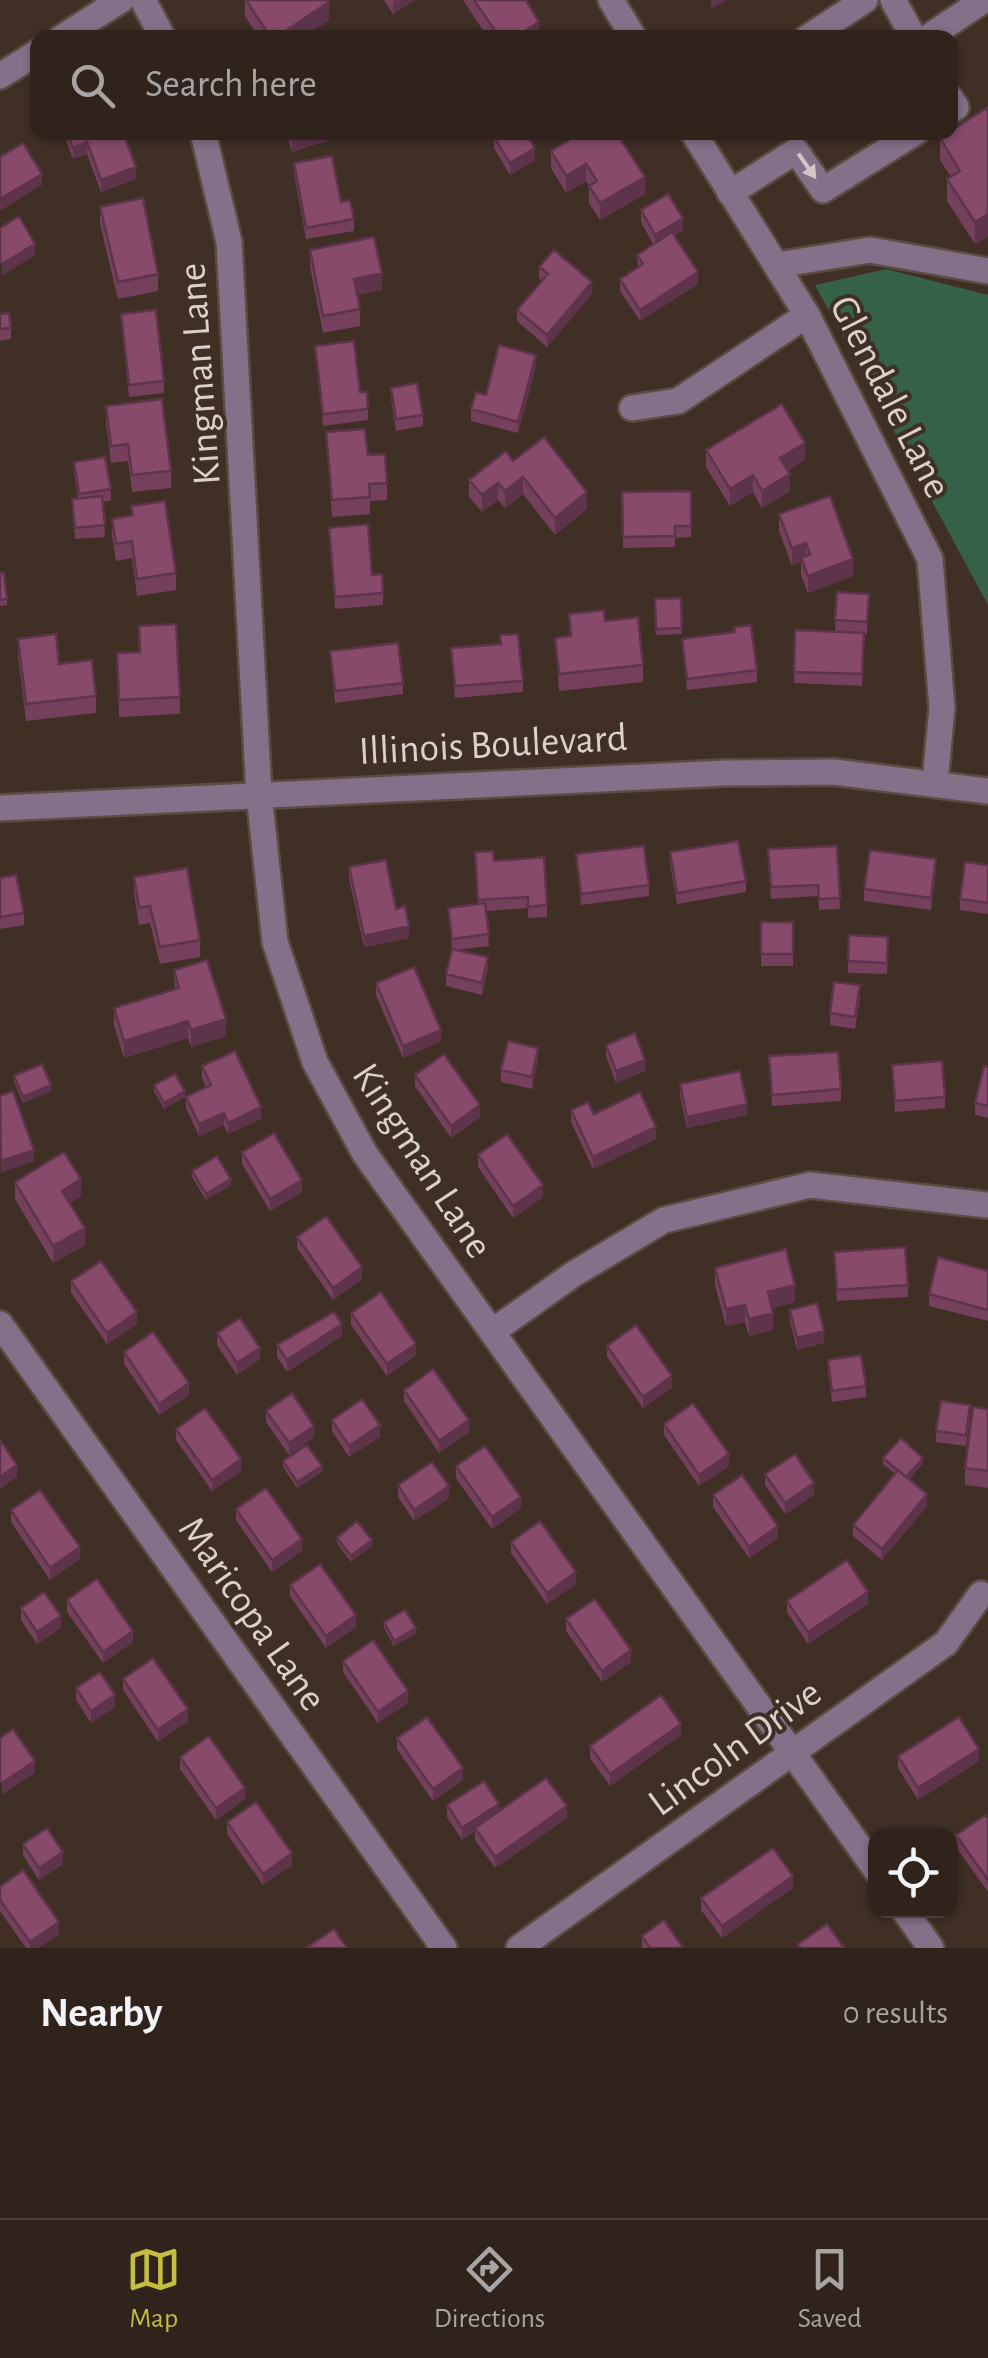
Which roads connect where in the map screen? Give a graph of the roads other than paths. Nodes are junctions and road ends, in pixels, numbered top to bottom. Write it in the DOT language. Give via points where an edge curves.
graph roads {
  1 [pos="121,0"];
  2 [pos="143,0"];
  3 [pos="611,0"];
  4 [pos="865,0"];
  5 [pos="892,0"];
  6 [pos="984,0"];
  7 [pos="74,30"];
  8 [pos="160,30"];
  9 [pos="629,30"];
  10 [pos="820,30"];
  11 [pos="909,30"];
  12 [pos="940,30"];
  13 [pos="30,57"];
  14 [pos="0,76"];
  15 [pos="204,140"];
  16 [pos="698,140"];
  17 [pos="903,140"];
  18 [pos="730,193"];
  19 [pos="777,264"];
  20 [pos="988,271"];
  21 [pos="807,315"];
  22 [pos="632,408"];
  23 [pos="935,782"];
  24 [pos="988,791"];
  25 [pos="259,794"];
  26 [pos="0,808"];
  27 [pos="988,1205"];
  28 [pos="0,1324"];
  29 [pos="492,1332"];
  30 [pos="981,1594"];
  31 [pos="792,1753"];
  32 [pos="868,1859"];
  33 [pos="910,1918"];
  34 [pos="444,1948"];
  35 [pos="519,1948"];
  36 [pos="931,1948"];
  1 -- 7 [label="street"];
  2 -- 8 [label="street"];
  3 -- 9 [label="street"];
  4 -- 10 [label="street"];
  5 -- 11 [label="street"];
  6 -- 12 [label="street"];
  13 -- 14 [label="street"];
  15 -- 25 [label="street, Kingman Lane" via="229,242 238,346"];
  16 -- 18 [label="street, Glendale Lane"];
  18 -- 17 [label="street, one-way" via="796,151 824,190"];
  18 -- 19 [label="street, Glendale Lane"];
  19 -- 20 [label="street" via="870,250"];
  19 -- 21 [label="street, Glendale Lane"];
  21 -- 22 [label="street" via="678,401"];
  21 -- 23 [label="street, Glendale Lane" via="930,559 941,647"];
  23 -- 24 [label="street, Illinois Boulevard"];
  23 -- 25 [label="street, Illinois Boulevard" via="834,772 725,772"];
  25 -- 26 [label="street, Illinois Boulevard"];
  25 -- 29 [label="street, Kingman Lane" via="275,942 315,1062 364,1154"];
  27 -- 29 [label="street" via="810,1185 664,1220"];
  28 -- 34 [label="street, Maricopa Lane"];
  29 -- 31 [label="street, Kingman Lane"];
  30 -- 31 [label="street, Lincoln Drive" via="946,1642"];
  31 -- 32 [label="street, Kingman Lane"];
  31 -- 35 [label="street, Lincoln Drive"];
  33 -- 36 [label="street"];
}
